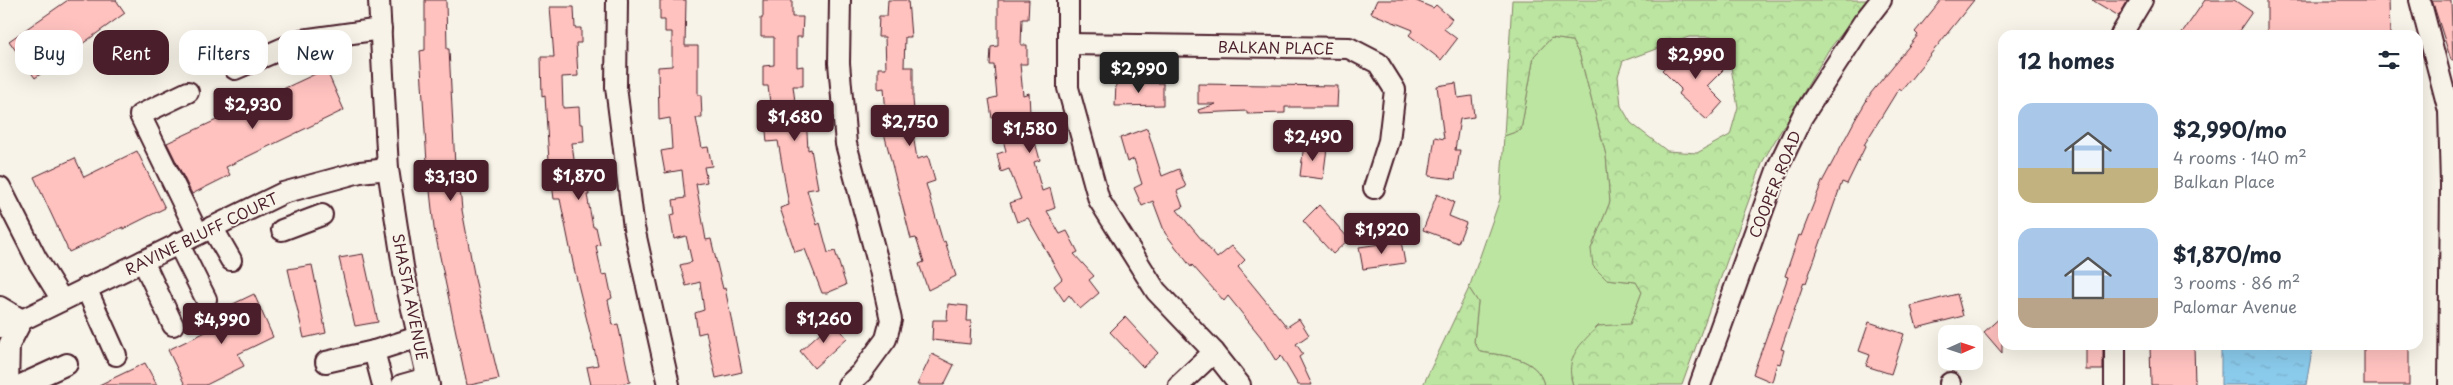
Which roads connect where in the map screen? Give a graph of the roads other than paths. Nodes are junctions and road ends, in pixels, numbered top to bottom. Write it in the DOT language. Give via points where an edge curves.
graph roads {
  1 [pos="380,0"];
  2 [pos="616,0"];
  3 [pos="840,0"];
  4 [pos="1068,0"];
  5 [pos="1881,0"];
  6 [pos="2142,0"];
  7 [pos="2420,0"];
  8 [pos="382,29"];
  9 [pos="2124,30"];
  10 [pos="1068,44"];
  11 [pos="268,55"];
  12 [pos="188,92"];
  13 [pos="388,168"];
  14 [pos="0,187"];
  15 [pos="1374,188"];
  16 [pos="292,191"];
  17 [pos="322,215"];
  18 [pos="303,220"];
  19 [pos="205,230"];
  20 [pos="282,230"];
  21 [pos="178,243"];
  22 [pos="231,260"];
  23 [pos="143,261"];
  24 [pos="86,288"];
  25 [pos="206,299"];
  26 [pos="62,300"];
  27 [pos="0,306"];
  28 [pos="22,320"];
  29 [pos="173,325"];
  30 [pos="0,327"];
  31 [pos="418,337"];
  32 [pos="2115,350"];
  33 [pos="374,351"];
  34 [pos="1214,352"];
  35 [pos="116,355"];
  36 [pos="326,362"];
  37 [pos="67,364"];
  38 [pos="428,381"];
  39 [pos="8,385"];
  40 [pos="21,385"];
  41 [pos="383,385"];
  42 [pos="402,385"];
  43 [pos="669,385"];
  44 [pos="848,385"];
  45 [pos="1179,385"];
  46 [pos="1240,385"];
  47 [pos="1700,385"];
  48 [pos="2115,385"];
  49 [pos="2449,385"];
  1 -- 8 [label="street, SHASTA AVENUE"];
  2 -- 43 [label="street" via="616,87 634,228"];
  3 -- 44 [label="street" via="839,63 846,144 891,320 886,339"];
  4 -- 10 [label="street"];
  5 -- 47 [label="street, COOPER ROAD" via="1802,117 1779,165"];
  6 -- 9 [label="street"];
  7 -- 49 [label="street" via="2449,111"];
  8 -- 11 [label="street" via="302,40"];
  8 -- 13 [label="street, SHASTA AVENUE"];
  10 -- 15 [label="street, BALKAN PLACE" via="1349,48 1378,63 1395,90 1389,141"];
  10 -- 34 [label="street" via="1068,88 1099,200 1156,291"];
  12 -- 19 [label="street" via="140,115"];
  13 -- 16 [label="street, RAVINE BLUFF COURT" via="360,172"];
  13 -- 31 [label="street, SHASTA AVENUE" via="404,274"];
  14 -- 26 [label="street" via="36,258"];
  16 -- 18 [label="street"];
  16 -- 19 [label="street, RAVINE BLUFF COURT"];
  17 -- 18 [label="street"];
  18 -- 20 [label="street"];
  19 -- 21 [label="street, RAVINE BLUFF COURT"];
  19 -- 22 [label="street"];
  21 -- 23 [label="street, RAVINE BLUFF COURT"];
  21 -- 25 [label="street"];
  23 -- 24 [label="street, RAVINE BLUFF COURT"];
  23 -- 29 [label="street"];
  24 -- 26 [label="street, RAVINE BLUFF COURT"];
  24 -- 35 [label="street"];
  26 -- 28 [label="street, RAVINE BLUFF COURT"];
  27 -- 28 [label="street"];
  28 -- 30 [label="street, RAVINE BLUFF COURT"];
  28 -- 39 [label="street" via="9,345"];
  31 -- 33 [label="street"];
  31 -- 38 [label="street, SHASTA AVENUE"];
  32 -- 48 [label="street"];
  33 -- 36 [label="street"];
  33 -- 41 [label="street"];
  34 -- 45 [label="street"];
  34 -- 46 [label="street"];
  37 -- 40 [label="street"];
  38 -- 42 [label="street"];
}
